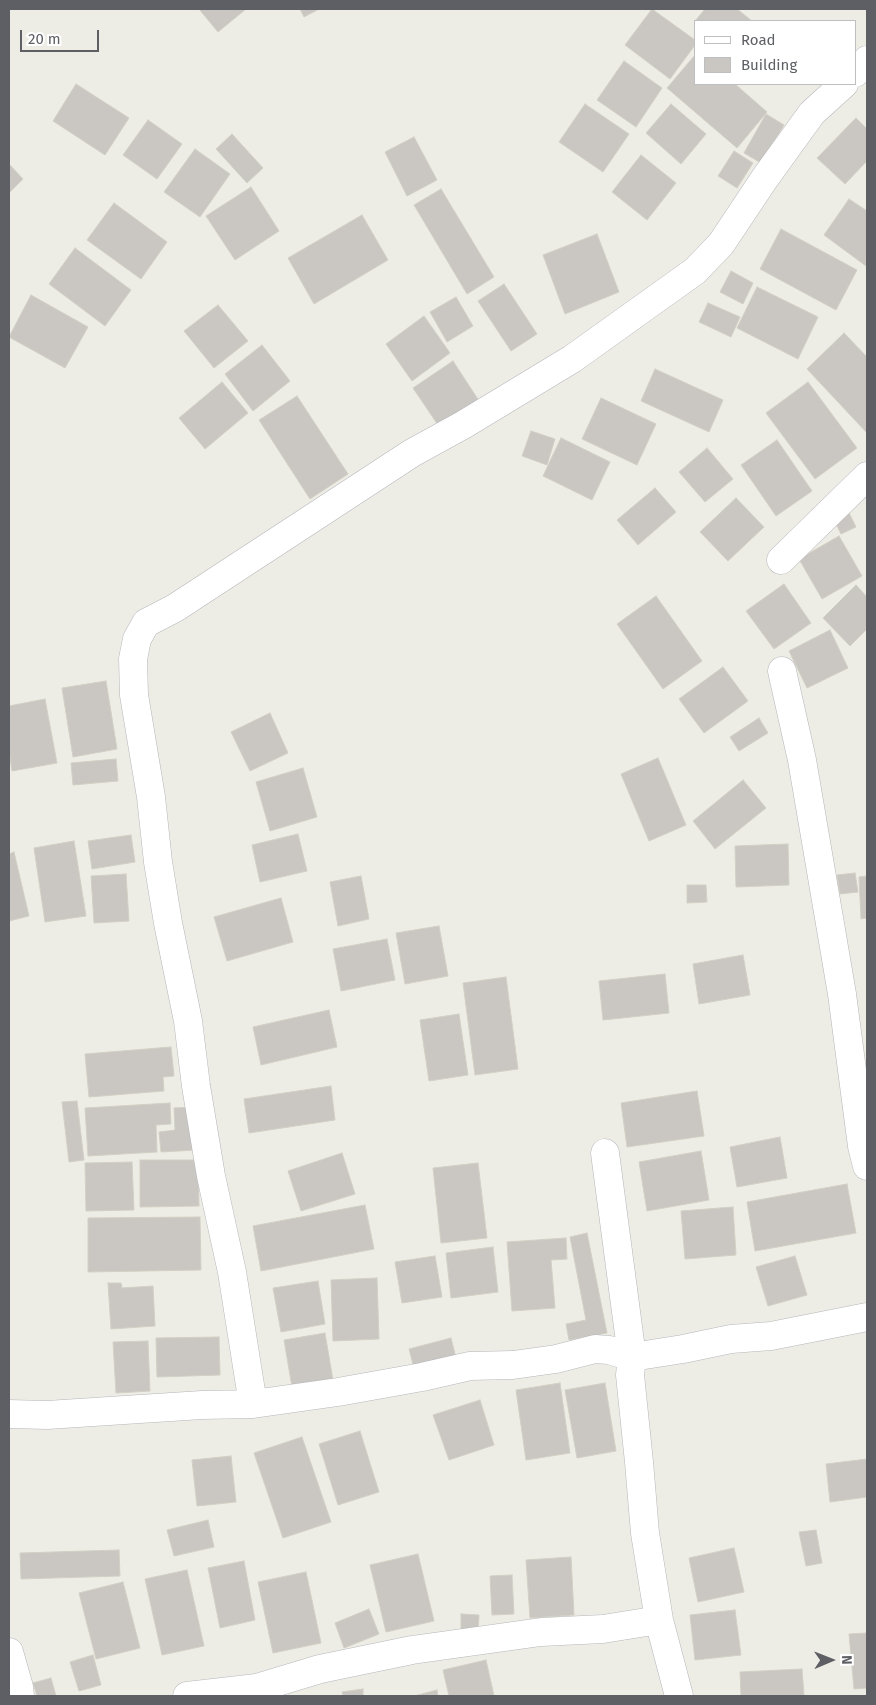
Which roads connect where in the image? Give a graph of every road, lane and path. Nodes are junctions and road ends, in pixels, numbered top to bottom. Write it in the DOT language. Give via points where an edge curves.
graph roads {
  1 [pos="867,60"];
  2 [pos="856,72"];
  3 [pos="843,85"];
  4 [pos="867,476"];
  5 [pos="781,560"];
  6 [pos="782,671"];
  7 [pos="605,1154"];
  8 [pos="867,1166"];
  9 [pos="867,1317"];
  10 [pos="632,1357"];
  11 [pos="253,1404"];
  12 [pos="9,1414"];
  13 [pos="659,1620"];
  14 [pos="9,1652"];
  15 [pos="20,1696"];
  16 [pos="187,1696"];
  17 [pos="679,1696"];
  1 -- 2 [label="street"];
  3 -- 11 [label="street" via="812,113 721,244 695,271 572,359 412,453 175,608 146,622 137,639 132,659 134,695 158,862"];
  4 -- 5 [label="street"];
  6 -- 8 [label="street" via="802,760 842,994"];
  7 -- 10 [label="street"];
  9 -- 10 [label="street" via="771,1336 731,1339"];
  10 -- 11 [label="street" via="595,1349 556,1359 470,1366 338,1392"];
  10 -- 13 [label="street" via="630,1375 645,1533"];
  11 -- 12 [label="street" via="47,1415"];
  13 -- 16 [label="street" via="421,1649 320,1668 257,1688"];
  13 -- 17 [label="street"];
  14 -- 15 [label="street"];
}
